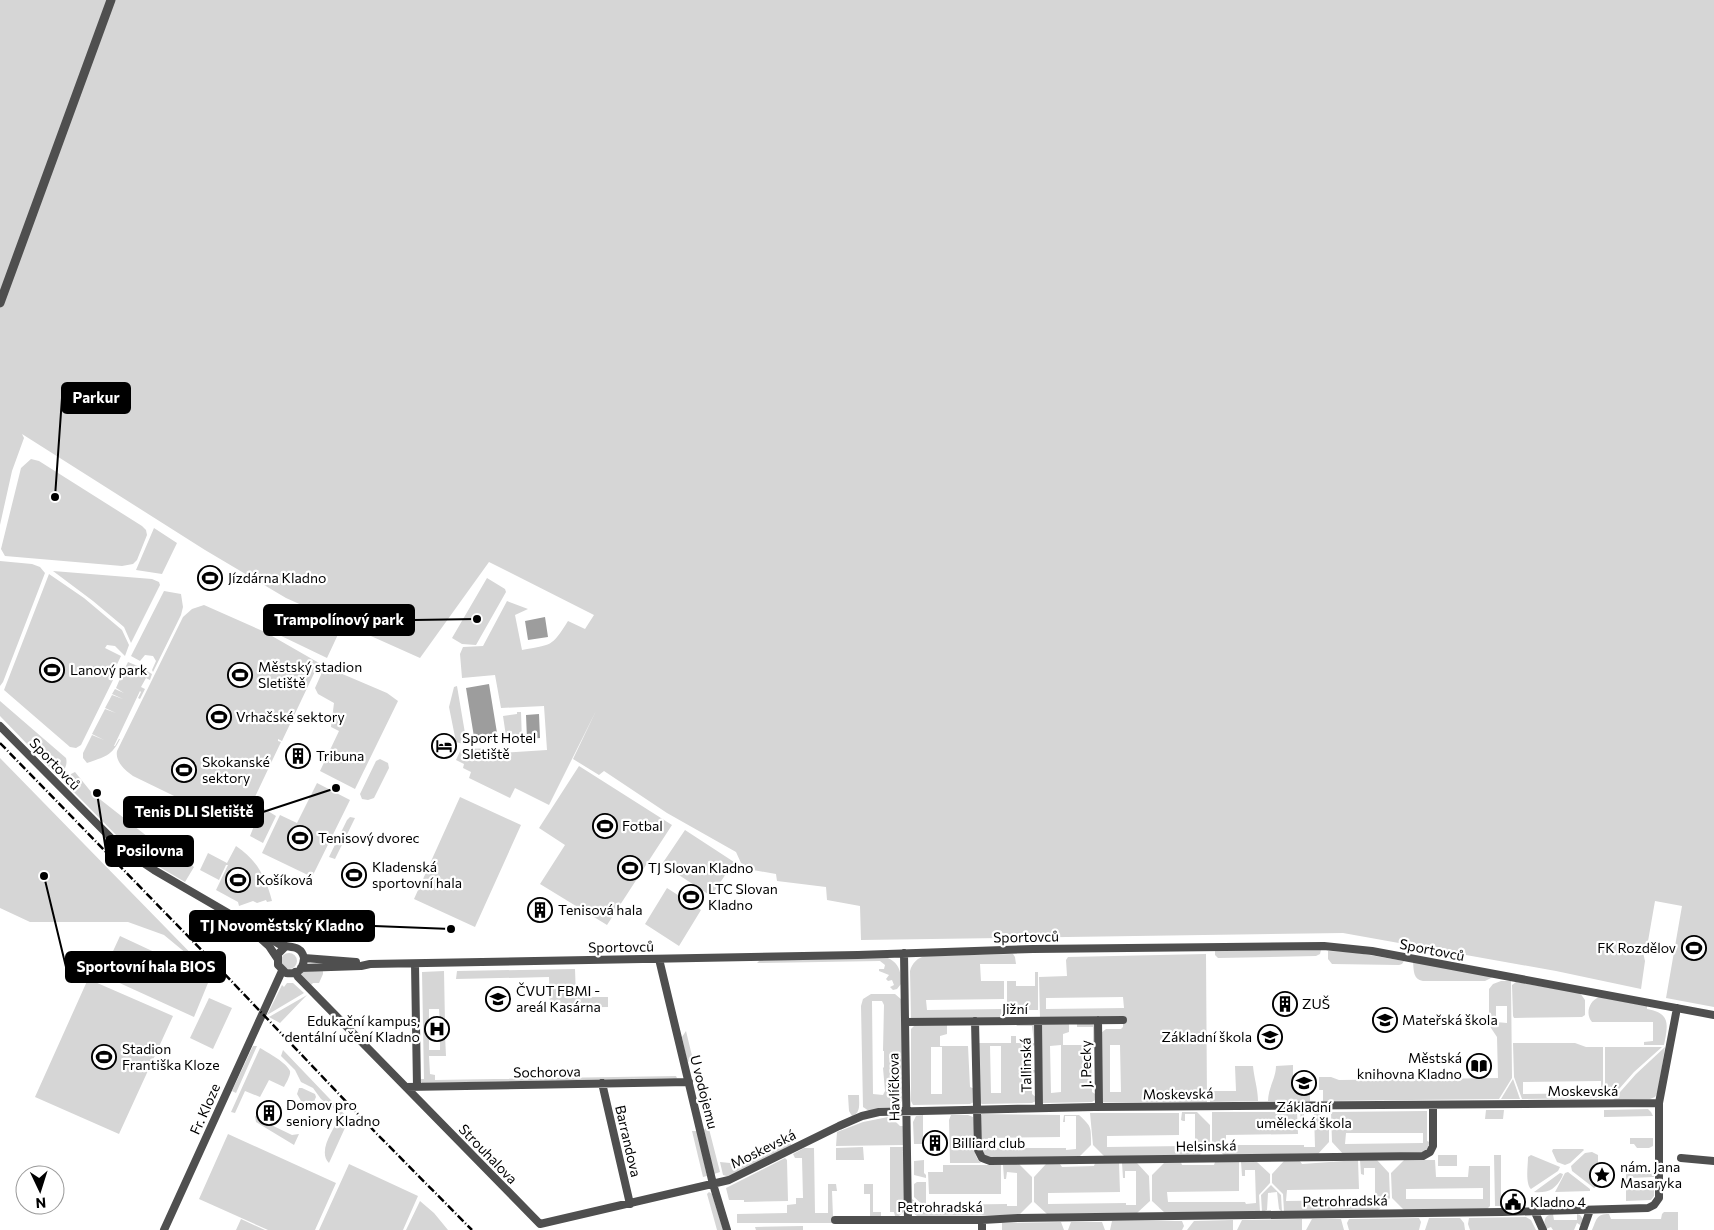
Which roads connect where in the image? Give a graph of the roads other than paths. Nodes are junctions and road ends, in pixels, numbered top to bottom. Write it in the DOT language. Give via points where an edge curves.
graph roads {
  1 [pos="111,0"];
  2 [pos="0,303"];
  3 [pos="0,726"];
  4 [pos="240,920"];
  5 [pos="285,947"];
  6 [pos="904,953"];
  7 [pos="277,958"];
  8 [pos="304,958"];
  9 [pos="659,959"];
  10 [pos="370,964"];
  11 [pos="415,964"];
  12 [pos="298,970"];
  13 [pos="282,971"];
  14 [pos="1677,1008"];
  15 [pos="1714,1015"];
  16 [pos="1098,1020"];
  17 [pos="1123,1020"];
  18 [pos="1038,1021"];
  19 [pos="906,1022"];
  20 [pos="975,1022"];
  21 [pos="689,1082"];
  22 [pos="602,1083"];
  23 [pos="406,1087"];
  24 [pos="417,1087"];
  25 [pos="1659,1103"];
  26 [pos="1433,1104"];
  27 [pos="1099,1107"];
  28 [pos="1039,1108"];
  29 [pos="977,1110"];
  30 [pos="907,1111"];
  31 [pos="1681,1158"];
  32 [pos="1714,1161"];
  33 [pos="713,1184"];
  34 [pos="630,1204"];
  35 [pos="1534,1210"];
  36 [pos="1590,1210"];
  37 [pos="835,1220"];
  38 [pos="908,1220"];
  39 [pos="982,1220"];
  40 [pos="164,1230"];
  41 [pos="727,1230"];
  42 [pos="982,1230"];
  43 [pos="1543,1230"];
  44 [pos="1583,1230"];
  1 -- 2 [label="street"];
  3 -- 4 [label="street, Sportovců" via="121,848"];
  4 -- 5 [label="street, Sportovců"];
  4 -- 7 [label="street, Sportovců"];
  5 -- 7 [label="street"];
  5 -- 8 [label="street, Sportovců" via="296,947"];
  6 -- 9 [label="street, Sportovců"];
  6 -- 14 [label="street, Sportovců" via="1337,947"];
  6 -- 19 [label="street, Havlíčkova"];
  7 -- 13 [label="street, Sportovců"];
  8 -- 10 [label="street, Sportovců"];
  8 -- 12 [label="street"];
  9 -- 11 [label="street, Sportovců"];
  9 -- 21 [label="street, U vodojemu"];
  10 -- 11 [label="street, Sportovců"];
  10 -- 12 [label="street, Sportovců"];
  11 -- 24 [label="street"];
  12 -- 13 [label="street, Sportovců" via="291,974"];
  12 -- 23 [label="street, Strouhalova" via="298,977"];
  13 -- 40 [label="street, Fr. Kloze"];
  14 -- 15 [label="street, Sportovců"];
  14 -- 25 [label="street, Petrohradská"];
  16 -- 17 [label="street, Jižní"];
  16 -- 18 [label="street, Jižní"];
  16 -- 27 [label="street, J. Pecky"];
  18 -- 20 [label="street, Jižní"];
  18 -- 28 [label="street, Tallinská"];
  19 -- 20 [label="street, Jižní"];
  19 -- 30 [label="street, Havlíčkova"];
  20 -- 29 [label="street"];
  21 -- 22 [label="street, Sochorova"];
  21 -- 33 [label="street, U vodojemu"];
  22 -- 24 [label="street, Sochorova"];
  22 -- 34 [label="street, Barrandova"];
  23 -- 24 [label="street, Sochorova"];
  23 -- 34 [label="street, Strouhalova" via="540,1224"];
  25 -- 26 [label="street, Moskevská"];
  25 -- 36 [label="street, Petrohradská" via="1658,1202 1648,1208"];
  26 -- 27 [label="street, Moskevská"];
  26 -- 29 [label="street, Helsinská" via="1433,1146 1422,1156 990,1161 979,1153"];
  27 -- 28 [label="street, Moskevská"];
  28 -- 29 [label="street, Moskevská"];
  29 -- 30 [label="street, Moskevská"];
  30 -- 33 [label="street, Moskevská" via="862,1116 729,1180"];
  30 -- 38 [label="street, Havlíčkova"];
  31 -- 32 [label="street"];
  33 -- 34 [label="street, Strouhalova"];
  33 -- 41 [label="street, U vodojemu"];
  35 -- 36 [label="street, Petrohradská"];
  35 -- 39 [label="street, Petrohradská"];
  35 -- 43 [label="street"];
  36 -- 44 [label="street"];
  37 -- 38 [label="street, Petrohradská"];
  38 -- 39 [label="street, Petrohradská"];
  39 -- 42 [label="street"];
}
